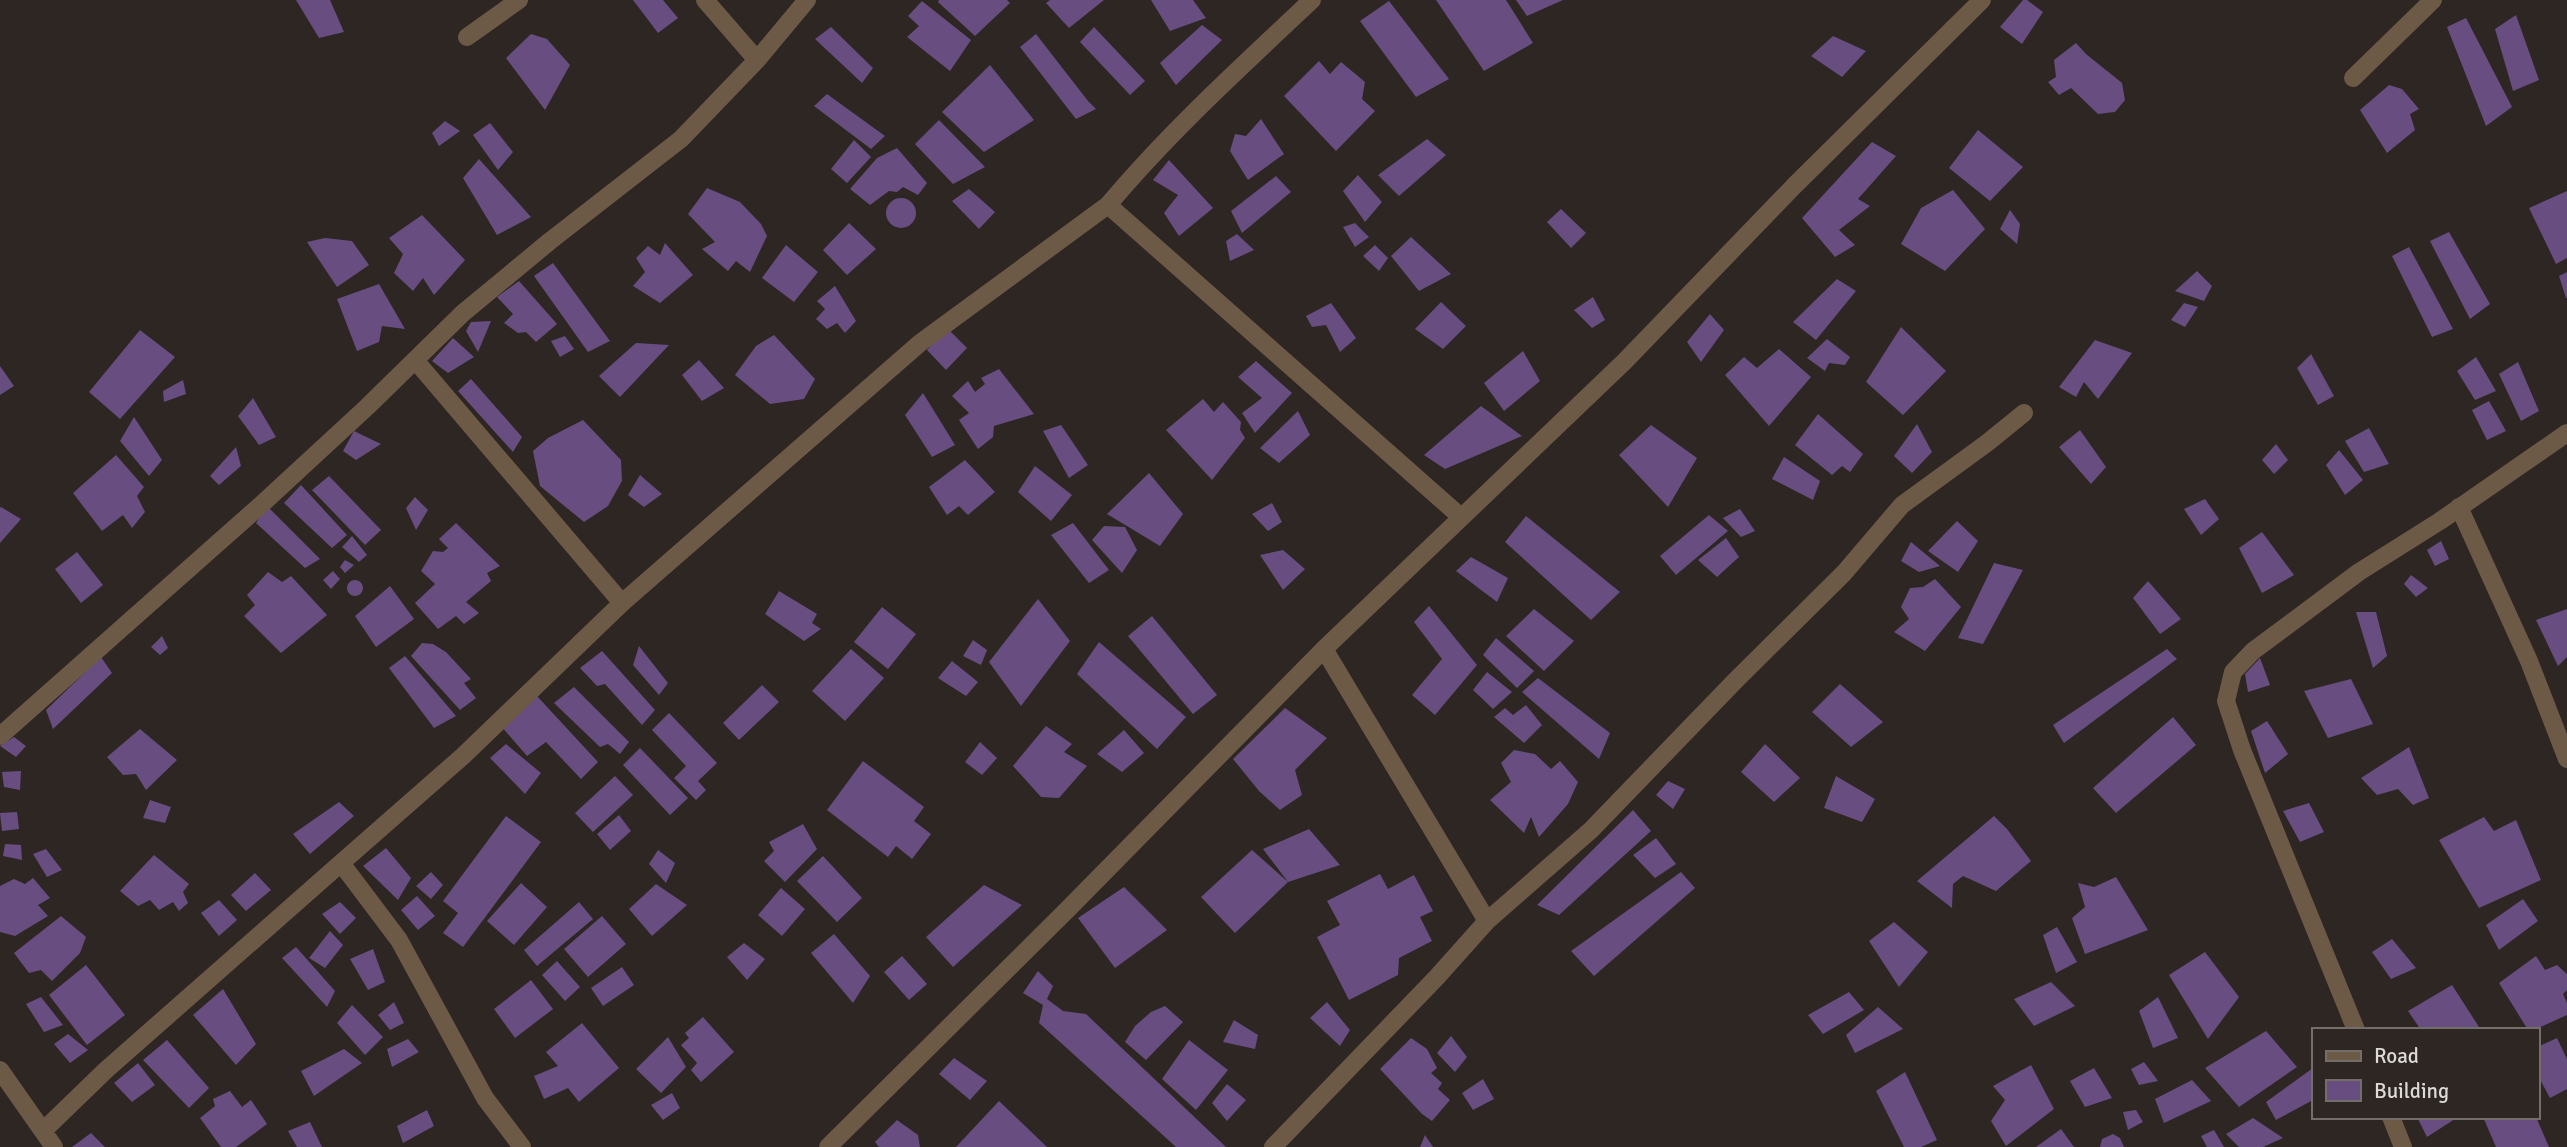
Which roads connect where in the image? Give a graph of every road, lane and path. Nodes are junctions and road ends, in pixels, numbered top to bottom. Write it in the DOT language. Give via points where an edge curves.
graph roads {
  1 [pos="519,0"];
  2 [pos="705,0"];
  3 [pos="807,0"];
  4 [pos="1312,0"];
  5 [pos="1982,0"];
  6 [pos="2433,0"];
  7 [pos="467,37"];
  8 [pos="757,60"];
  9 [pos="2353,78"];
  10 [pos="1108,205"];
  11 [pos="415,360"];
  12 [pos="2024,413"];
  13 [pos="2567,433"];
  14 [pos="2459,507"];
  15 [pos="1461,517"];
  16 [pos="622,603"];
  17 [pos="1324,649"];
  18 [pos="0,736"];
  19 [pos="2567,758"];
  20 [pos="341,863"];
  21 [pos="1487,920"];
  22 [pos="2355,1028"];
  23 [pos="0,1070"];
  24 [pos="2392,1119"];
  25 [pos="44,1130"];
  26 [pos="54,1147"];
  27 [pos="522,1147"];
  28 [pos="828,1147"];
  29 [pos="1273,1147"];
  30 [pos="2403,1147"];
  1 -- 7 [label="street"];
  2 -- 8 [label="street"];
  3 -- 8 [label="street"];
  4 -- 10 [label="street" via="1139,168"];
  5 -- 15 [label="street" via="1624,362"];
  6 -- 9 [label="street"];
  8 -- 11 [label="street" via="681,139 463,313"];
  10 -- 15 [label="street"];
  10 -- 16 [label="street" via="920,342"];
  11 -- 16 [label="street"];
  11 -- 18 [label="street" via="263,503"];
  12 -- 21 [label="street" via="1902,505 1844,573 1591,830"];
  13 -- 14 [label="street"];
  14 -- 19 [label="street"];
  14 -- 22 [label="street" via="2359,572 2253,651 2233,672 2226,701"];
  15 -- 17 [label="street"];
  16 -- 20 [label="street" via="463,756"];
  17 -- 21 [label="street"];
  17 -- 28 [label="street"];
  20 -- 25 [label="street"];
  20 -- 27 [label="street" via="399,940 485,1098"];
  21 -- 29 [label="street"];
  23 -- 25 [label="street"];
  24 -- 30 [label="street"];
  25 -- 26 [label="street"];
}
